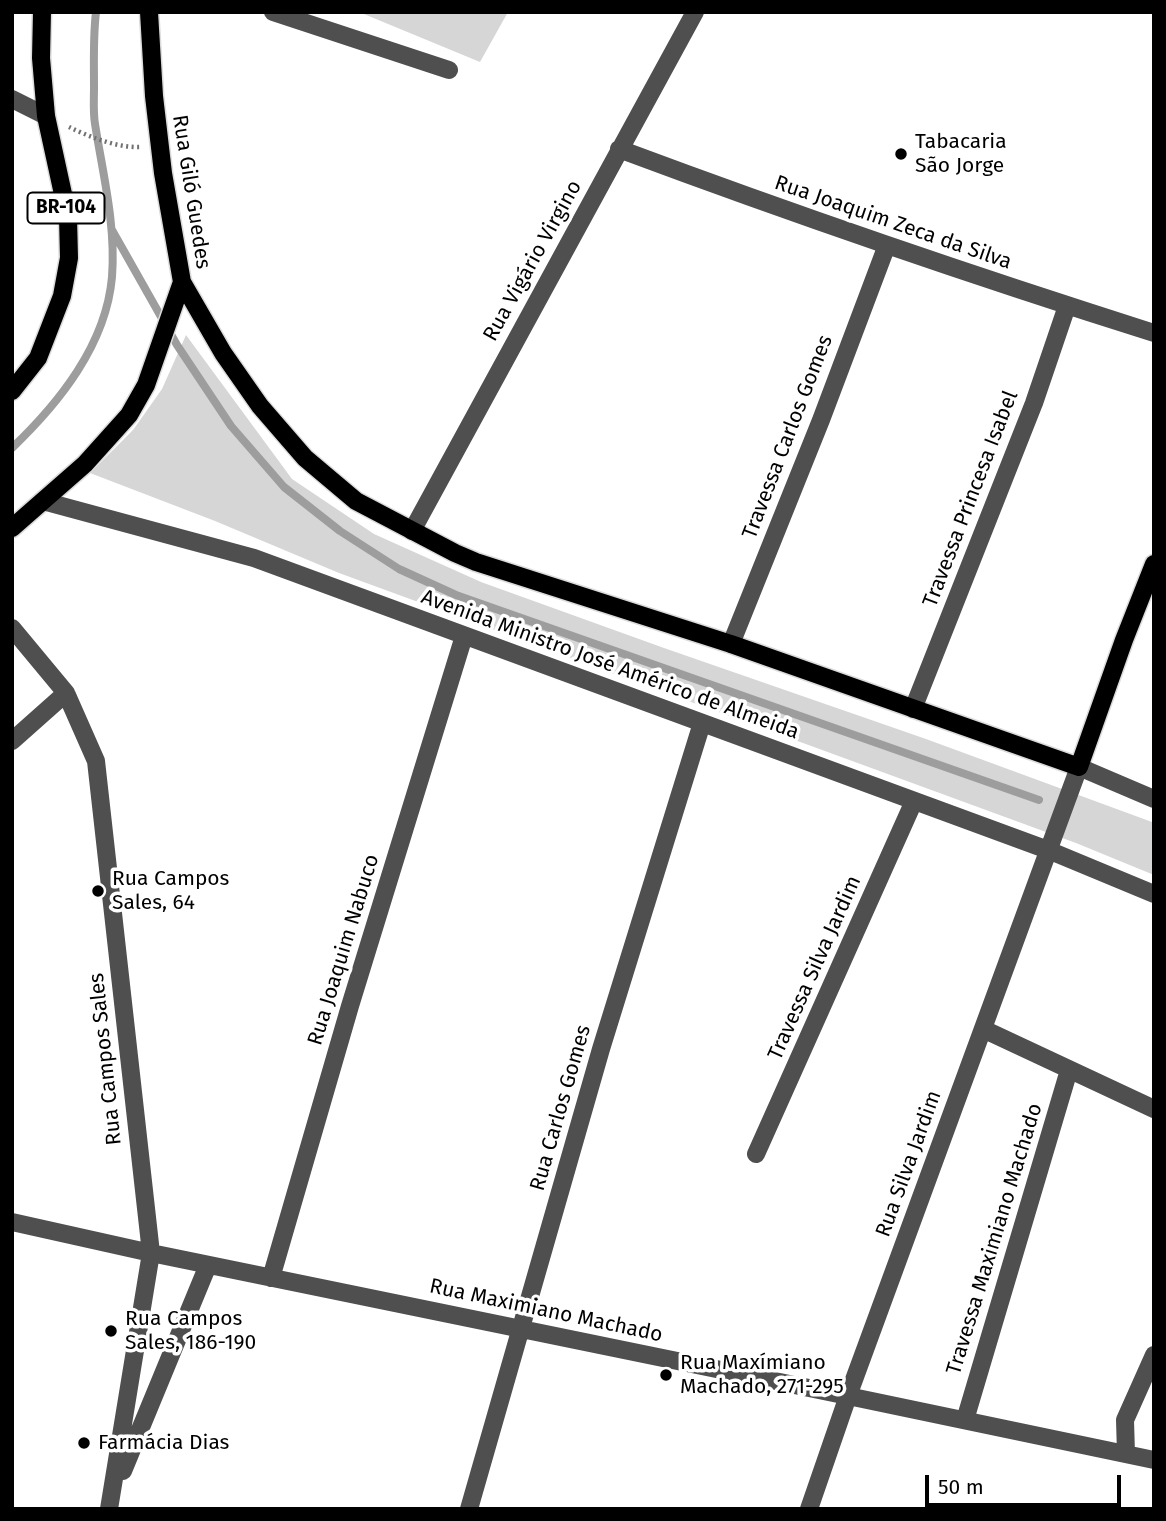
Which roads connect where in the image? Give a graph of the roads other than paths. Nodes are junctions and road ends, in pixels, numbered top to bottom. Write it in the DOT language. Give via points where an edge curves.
graph roads {
  1 [pos="42,12"];
  2 [pos="149,12"];
  3 [pos="273,12"];
  4 [pos="695,12"];
  5 [pos="449,70"];
  6 [pos="12,99"];
  7 [pos="46,116"];
  8 [pos="619,149"];
  9 [pos="887,245"];
  10 [pos="182,282"];
  11 [pos="1067,306"];
  12 [pos="1154,333"];
  13 [pos="12,391"];
  14 [pos="43,501"];
  15 [pos="12,528"];
  16 [pos="412,531"];
  17 [pos="1154,564"];
  18 [pos="12,628"];
  19 [pos="464,636"];
  20 [pos="731,644"];
  21 [pos="66,693"];
  22 [pos="914,709"];
  23 [pos="702,723"];
  24 [pos="12,741"];
  25 [pos="1077,773"];
  26 [pos="1154,799"];
  27 [pos="914,801"];
  28 [pos="1051,844"];
  29 [pos="1154,894"];
  30 [pos="983,1029"];
  31 [pos="1069,1070"];
  32 [pos="1154,1109"];
  33 [pos="756,1154"];
  34 [pos="12,1222"];
  35 [pos="151,1253"];
  36 [pos="208,1265"];
  37 [pos="271,1278"];
  38 [pos="521,1329"];
  39 [pos="1154,1355"];
  40 [pos="848,1396"];
  41 [pos="965,1420"];
  42 [pos="1126,1454"];
  43 [pos="1154,1461"];
  44 [pos="110,1504"];
  45 [pos="810,1508"];
  46 [pos="469,1509"];
  1 -- 7 [label="main road, BR-104"];
  2 -- 10 [label="main road, Rua Giló Guedes" via="163,173"];
  3 -- 5 [label="street"];
  4 -- 8 [label="street, Rua Vigário Virgino"];
  6 -- 7 [label="street"];
  7 -- 13 [label="main road, BR-104" via="68,217 69,258 62,296 38,358"];
  8 -- 9 [label="street, Rua Joaquim Zeca da Silva"];
  8 -- 16 [label="street, Rua Vigário Virgino"];
  9 -- 11 [label="street, Rua Joaquim Zeca da Silva"];
  9 -- 20 [label="street, Travessa Carlos Gomes"];
  10 -- 14 [label="main road, Rua Giló Guedes" via="146,385 129,415 85,464"];
  10 -- 16 [label="main road" via="260,406 305,457 356,501"];
  11 -- 12 [label="street, Rua Joaquim Zeca da Silva"];
  11 -- 22 [label="street, Travessa Princesa Isabel"];
  14 -- 15 [label="main road, Rua Giló Guedes"];
  14 -- 19 [label="street, Avenida Ministro José Américo de Almeida" via="254,558"];
  16 -- 20 [label="main road" via="476,562"];
  17 -- 25 [label="main road"];
  18 -- 21 [label="street, Rua Campos Sales"];
  19 -- 23 [label="street, Avenida Ministro José Américo de Almeida"];
  19 -- 37 [label="street, Rua Joaquim Nabuco"];
  20 -- 22 [label="main road"];
  21 -- 24 [label="street"];
  21 -- 35 [label="street, Rua Campos Sales" via="96,761"];
  22 -- 25 [label="main road"];
  23 -- 27 [label="street, Avenida Ministro José Américo de Almeida"];
  23 -- 38 [label="street, Rua Carlos Gomes"];
  25 -- 26 [label="street"];
  25 -- 28 [label="street, Rua Silva Jardim"];
  27 -- 28 [label="street, Avenida Ministro José Américo de Almeida"];
  27 -- 33 [label="street, Travessa Silva Jardim"];
  28 -- 29 [label="street, Avenida Ministro José Américo de Almeida"];
  28 -- 30 [label="street, Rua Silva Jardim"];
  30 -- 31 [label="street"];
  30 -- 40 [label="street, Rua Silva Jardim"];
  31 -- 32 [label="street"];
  31 -- 41 [label="street, Travessa Maximiano Machado"];
  34 -- 35 [label="street, Rua Maximiano Machado"];
  35 -- 36 [label="street, Rua Maximiano Machado"];
  35 -- 44 [label="street, Rua Campos Sales"];
  36 -- 37 [label="street, Rua Maximiano Machado"];
  36 -- 44 [label="street"];
  37 -- 38 [label="street, Rua Maximiano Machado"];
  38 -- 40 [label="street, Rua Maximiano Machado"];
  38 -- 46 [label="street, Rua Carlos Gomes"];
  39 -- 42 [label="street" via="1125,1420"];
  40 -- 41 [label="street, Rua Maximiano Machado"];
  40 -- 45 [label="street, Rua Silva Jardim"];
  41 -- 42 [label="street, Rua Maximiano Machado"];
  42 -- 43 [label="street, Rua Maximiano Machado"];
}
